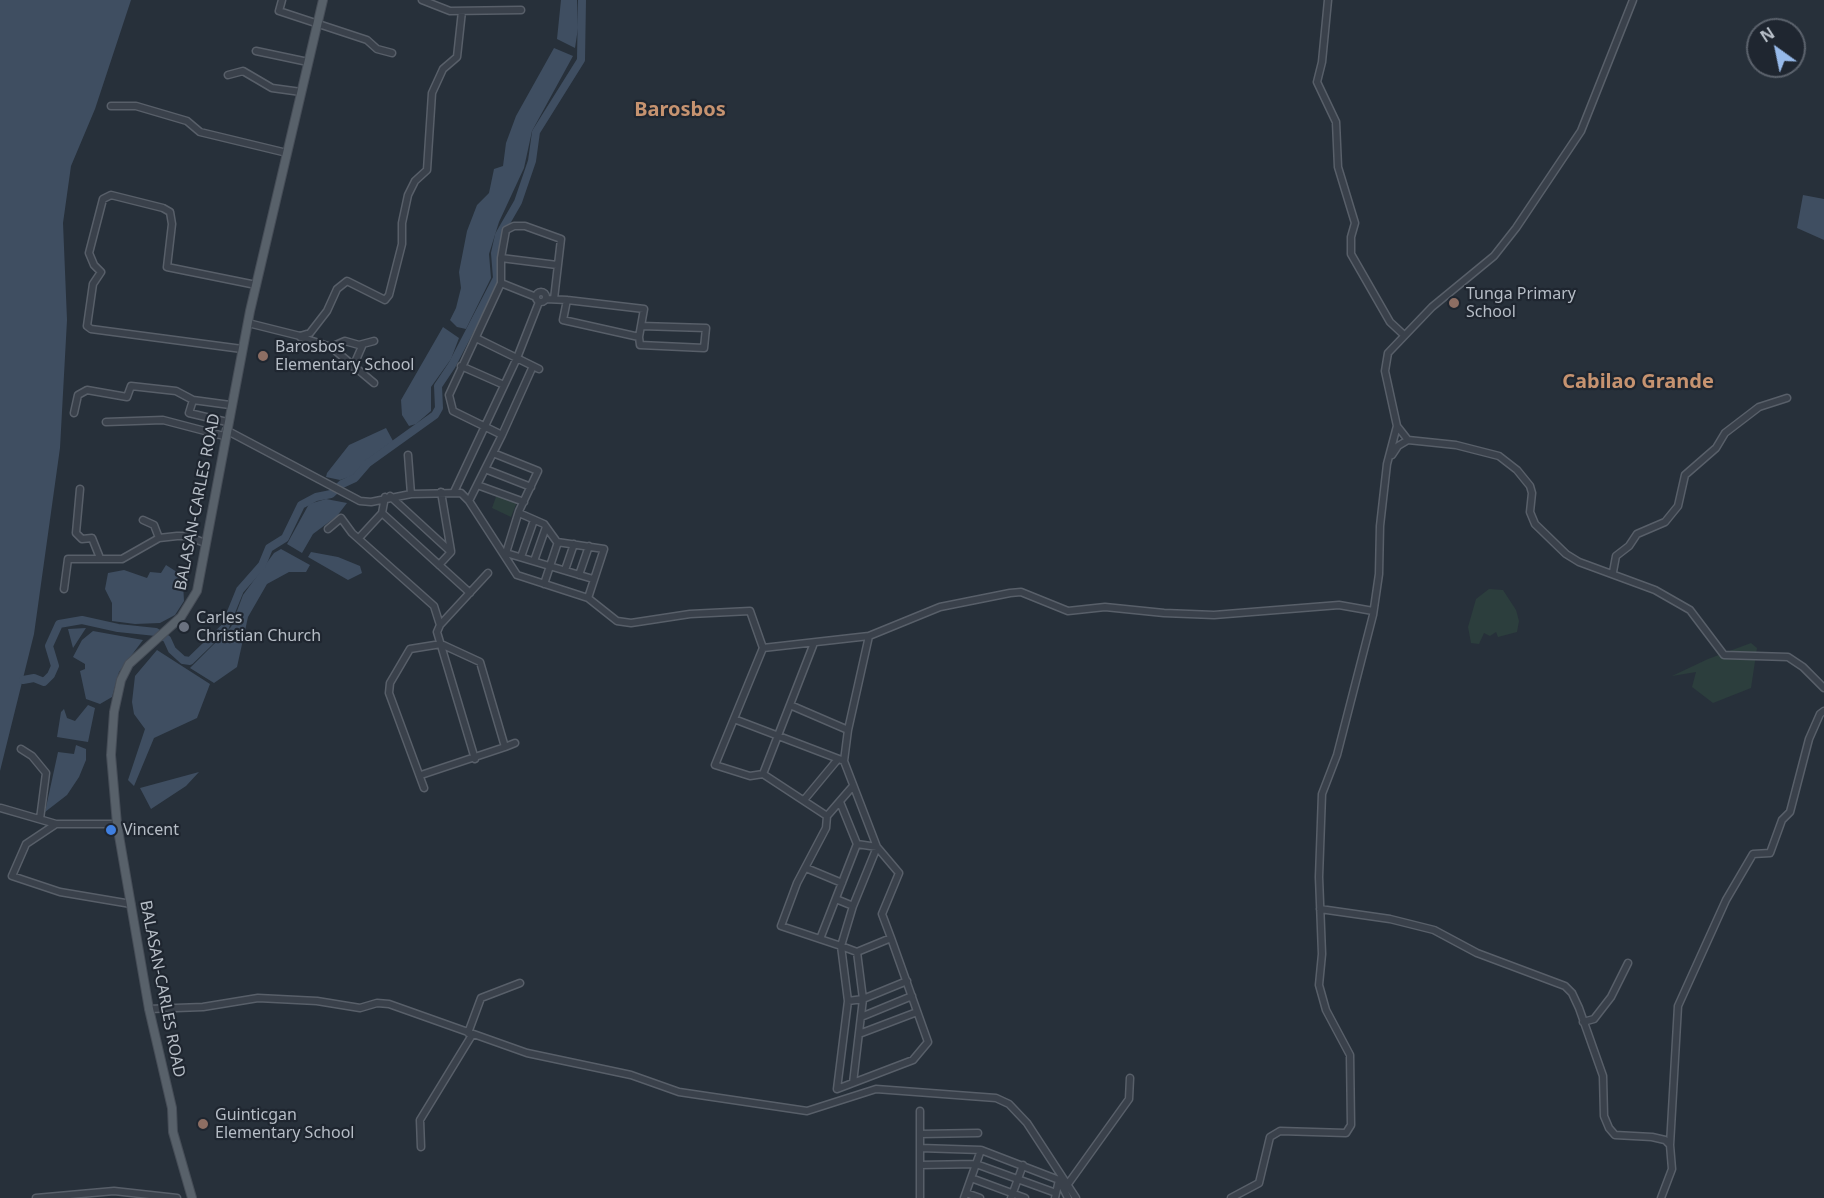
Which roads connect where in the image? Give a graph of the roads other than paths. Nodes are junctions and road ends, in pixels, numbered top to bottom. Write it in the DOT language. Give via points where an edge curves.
graph roads {
  1 [pos="282,0"];
  2 [pos="323,0"];
  3 [pos="422,0"];
  4 [pos="1328,0"];
  5 [pos="1634,0"];
  6 [pos="521,10"];
  7 [pos="462,11"];
  8 [pos="318,22"];
  9 [pos="256,51"];
  10 [pos="392,53"];
  11 [pos="308,62"];
  12 [pos="228,75"];
  13 [pos="301,92"];
  14 [pos="111,106"];
  15 [pos="287,153"];
  16 [pos="501,258"];
  17 [pos="557,265"];
  18 [pos="501,283"];
  19 [pos="256,285"];
  20 [pos="554,299"];
  21 [pos="537,300"];
  22 [pos="567,300"];
  23 [pos="248,323"];
  24 [pos="641,326"];
  25 [pos="1404,335"];
  26 [pos="300,336"];
  27 [pos="639,337"];
  28 [pos="476,338"];
  29 [pos="374,341"];
  30 [pos="363,344"];
  31 [pos="332,347"];
  32 [pos="242,349"];
  33 [pos="517,357"];
  34 [pos="461,366"];
  35 [pos="353,367"];
  36 [pos="374,383"];
  37 [pos="504,385"];
  38 [pos="1787,398"];
  39 [pos="193,400"];
  40 [pos="230,405"];
  41 [pos="74,412"];
  42 [pos="106,422"];
  43 [pos="1397,426"];
  44 [pos="485,427"];
  45 [pos="226,429"];
  46 [pos="502,435"];
  47 [pos="1408,440"];
  48 [pos="493,453"];
  49 [pos="408,455"];
  50 [pos="1387,464"];
  51 [pos="485,469"];
  52 [pos="480,486"];
  53 [pos="531,487"];
  54 [pos="80,489"];
  55 [pos="441,492"];
  56 [pos="454,492"];
  57 [pos="411,494"];
  58 [pos="387,497"];
  59 [pos="469,501"];
  60 [pos="524,502"];
  61 [pos="382,513"];
  62 [pos="519,513"];
  63 [pos="143,520"];
  64 [pos="534,520"];
  65 [pos="546,527"];
  66 [pos="328,529"];
  67 [pos="359,537"];
  68 [pos="159,538"];
  69 [pos="558,542"];
  70 [pos="205,543"];
  71 [pos="574,544"];
  72 [pos="589,546"];
  73 [pos="452,552"];
  74 [pos="521,557"];
  75 [pos="100,558"];
  76 [pos="534,561"];
  77 [pos="439,565"];
  78 [pos="550,566"];
  79 [pos="565,570"];
  80 [pos="1612,572"];
  81 [pos="488,573"];
  82 [pos="579,574"];
  83 [pos="594,579"];
  84 [pos="544,584"];
  85 [pos="64,589"];
  86 [pos="470,593"];
  87 [pos="588,598"];
  88 [pos="1373,611"];
  89 [pos="440,625"];
  90 [pos="869,636"];
  91 [pos="814,642"];
  92 [pos="441,644"];
  93 [pos="763,648"];
  94 [pos="1824,688"];
  95 [pos="790,705"];
  96 [pos="1824,711"];
  97 [pos="734,719"];
  98 [pos="848,730"];
  99 [pos="777,736"];
  100 [pos="516,743"];
  101 [pos="505,747"];
  102 [pos="21,749"];
  103 [pos="475,759"];
  104 [pos="841,760"];
  105 [pos="763,774"];
  106 [pos="421,775"];
  107 [pos="854,786"];
  108 [pos="424,788"];
  109 [pos="804,800"];
  110 [pos="840,802"];
  111 [pos="1,808"];
  112 [pos="827,816"];
  113 [pos="40,819"];
  114 [pos="56,824"];
  115 [pos="117,824"];
  116 [pos="857,844"];
  117 [pos="878,846"];
  118 [pos="806,868"];
  119 [pos="842,883"];
  120 [pos="836,899"];
  121 [pos="131,904"];
  122 [pos="853,906"];
  123 [pos="1320,909"];
  124 [pos="891,938"];
  125 [pos="820,939"];
  126 [pos="841,946"];
  127 [pos="858,952"];
  128 [pos="1628,963"];
  129 [pos="906,981"];
  130 [pos="520,983"];
  131 [pos="912,996"];
  132 [pos="863,999"];
  133 [pos="848,1001"];
  134 [pos="149,1009"];
  135 [pos="917,1012"];
  136 [pos="861,1017"];
  137 [pos="1583,1022"];
  138 [pos="470,1034"];
  139 [pos="859,1035"];
  140 [pos="1131,1078"];
  141 [pos="853,1083"];
  142 [pos="837,1089"];
  143 [pos="836,1101"];
  144 [pos="920,1111"];
  145 [pos="978,1133"];
  146 [pos="920,1134"];
  147 [pos="1670,1145"];
  148 [pos="422,1147"];
  149 [pos="920,1148"];
  150 [pos="981,1150"];
  151 [pos="976,1164"];
  152 [pos="920,1165"];
  153 [pos="1023,1165"];
  154 [pos="971,1178"];
  155 [pos="1018,1180"];
  156 [pos="1059,1180"];
  157 [pos="1068,1184"];
  158 [pos="965,1195"];
  159 [pos="1012,1196"];
  160 [pos="1055,1196"];
  161 [pos="36,1198"];
  162 [pos="177,1198"];
  163 [pos="192,1198"];
  164 [pos="920,1198"];
  165 [pos="980,1198"];
  166 [pos="1025,1198"];
  167 [pos="1068,1198"];
  168 [pos="1076,1198"];
  169 [pos="1231,1198"];
  170 [pos="1661,1198"];
  1 -- 8 [label="street" via="279,11"];
  2 -- 8 [label="main road, BALASAN-CARLES ROAD"];
  3 -- 7 [label="street" via="450,11"];
  4 -- 25 [label="street" via="1317,82 1336,122 1338,167 1355,223 1351,254 1384,314"];
  5 -- 25 [label="street" via="1581,130 1516,228 1494,256"];
  6 -- 7 [label="street"];
  7 -- 26 [label="street" via="457,57 443,69 432,93 427,170 408,195 402,244 389,295 385,300 347,281 337,289 310,333"];
  8 -- 10 [label="street"];
  8 -- 11 [label="main road, BALASAN-CARLES ROAD"];
  9 -- 11 [label="street"];
  11 -- 13 [label="main road, BALASAN-CARLES ROAD"];
  12 -- 13 [label="street" via="243,71 272,88"];
  13 -- 15 [label="main road, BALASAN-CARLES ROAD"];
  14 -- 15 [label="street" via="136,106 186,121 200,132"];
  15 -- 19 [label="main road, BALASAN-CARLES ROAD"];
  16 -- 17 [label="street"];
  16 -- 17 [label="street" via="506,230 525,226 561,239"];
  16 -- 18 [label="street"];
  17 -- 20 [label="street"];
  18 -- 21 [label="street"];
  18 -- 28 [label="street"];
  19 -- 23 [label="main road, BALASAN-CARLES ROAD"];
  19 -- 32 [label="street" via="167,267 170,212 111,195 103,198 89,253 101,272 93,284 87,326"];
  20 -- 21 [label="street"];
  20 -- 22 [label="street"];
  21 -- 33 [label="street"];
  22 -- 24 [label="street" via="644,309"];
  22 -- 27 [label="street" via="563,320"];
  23 -- 26 [label="street"];
  23 -- 32 [label="main road, BALASAN-CARLES ROAD"];
  24 -- 27 [label="street"];
  24 -- 27 [label="street" via="706,328 704,348 640,345"];
  25 -- 43 [label="street" via="1388,353 1385,364"];
  26 -- 31 [label="street"];
  28 -- 33 [label="street"];
  28 -- 34 [label="street"];
  29 -- 30 [label="street"];
  30 -- 31 [label="street" via="345,341"];
  30 -- 35 [label="street"];
  31 -- 35 [label="street"];
  32 -- 40 [label="main road, BALASAN-CARLES ROAD"];
  33 -- 37 [label="street"];
  33 -- 46 [label="street" via="536,367"];
  34 -- 37 [label="street"];
  34 -- 44 [label="street" via="449,395 453,411"];
  35 -- 36 [label="street"];
  37 -- 44 [label="street"];
  38 -- 80 [label="street" via="1759,407 1725,433 1716,448 1685,475 1678,506 1665,522 1637,534 1616,556"];
  39 -- 40 [label="street"];
  39 -- 41 [label="street" via="176,391 131,386 128,397 87,390 78,395"];
  39 -- 45 [label="street" via="189,413"];
  40 -- 45 [label="main road, BALASAN-CARLES ROAD"];
  42 -- 45 [label="street" via="164,420"];
  43 -- 47 [label="street"];
  43 -- 50 [label="street"];
  44 -- 46 [label="street"];
  44 -- 56 [label="street"];
  45 -- 58 [label="street" via="360,501"];
  45 -- 70 [label="main road, BALASAN-CARLES ROAD"];
  46 -- 48 [label="street"];
  47 -- 50 [label="street" via="1394,451"];
  47 -- 80 [label="street" via="1456,445 1506,461 1530,486 1532,519 1538,529 1573,558"];
  48 -- 51 [label="street"];
  48 -- 53 [label="street" via="538,471"];
  49 -- 57 [label="street"];
  50 -- 88 [label="street" via="1379,582"];
  51 -- 53 [label="street"];
  51 -- 59 [label="street"];
  52 -- 60 [label="street"];
  53 -- 60 [label="street"];
  54 -- 75 [label="street" via="76,533 82,539 92,538"];
  55 -- 56 [label="street"];
  55 -- 57 [label="street"];
  55 -- 73 [label="street"];
  56 -- 59 [label="street"];
  57 -- 58 [label="street"];
  58 -- 61 [label="street"];
  58 -- 73 [label="street"];
  59 -- 84 [label="street" via="517,575"];
  60 -- 62 [label="street"];
  61 -- 67 [label="street"];
  61 -- 77 [label="street"];
  62 -- 64 [label="street"];
  62 -- 74 [label="street" via="506,553"];
  63 -- 68 [label="street" via="154,525"];
  64 -- 65 [label="street"];
  64 -- 74 [label="street"];
  65 -- 69 [label="street"];
  65 -- 76 [label="street"];
  66 -- 67 [label="street" via="341,518"];
  67 -- 89 [label="street" via="434,606"];
  68 -- 70 [label="street" via="187,536"];
  68 -- 75 [label="street" via="127,557"];
  69 -- 71 [label="street"];
  69 -- 78 [label="street"];
  70 -- 115 [label="main road, BALASAN-CARLES ROAD" via="191,605 129,664 116,696 111,755"];
  71 -- 72 [label="street"];
  71 -- 79 [label="street"];
  72 -- 82 [label="street"];
  72 -- 83 [label="street" via="604,549"];
  73 -- 77 [label="street"];
  74 -- 76 [label="street"];
  75 -- 85 [label="street" via="68,559"];
  76 -- 78 [label="street"];
  77 -- 86 [label="street"];
  78 -- 79 [label="street"];
  78 -- 84 [label="street"];
  79 -- 82 [label="street"];
  80 -- 94 [label="street" via="1690,610 1724,655 1788,657"];
  81 -- 86 [label="street"];
  82 -- 83 [label="street"];
  83 -- 87 [label="street"];
  84 -- 87 [label="street"];
  86 -- 89 [label="street"];
  87 -- 93 [label="street" via="617,621 631,623 690,614 750,611"];
  88 -- 90 [label="street" via="1339,605 1214,615 1105,607 1068,611 1022,592 940,607"];
  88 -- 123 [label="street" via="1337,755 1322,794"];
  89 -- 92 [label="street" via="437,632"];
  90 -- 91 [label="street"];
  90 -- 98 [label="street"];
  91 -- 93 [label="street"];
  91 -- 95 [label="street"];
  92 -- 101 [label="street" via="480,662"];
  92 -- 103 [label="street"];
  92 -- 106 [label="street" via="410,649 390,683 389,693"];
  93 -- 97 [label="street"];
  95 -- 98 [label="street"];
  95 -- 99 [label="street"];
  96 -- 147 [label="street" via="1809,739 1790,812 1782,820 1770,853 1754,854 1726,900 1678,1006"];
  97 -- 99 [label="street"];
  97 -- 105 [label="street" via="715,765 750,776"];
  98 -- 104 [label="street"];
  99 -- 104 [label="street"];
  99 -- 105 [label="street"];
  100 -- 101 [label="street"];
  101 -- 103 [label="street"];
  102 -- 113 [label="street" via="37,760 46,773"];
  103 -- 106 [label="street"];
  104 -- 107 [label="street"];
  104 -- 109 [label="street"];
  105 -- 109 [label="street"];
  106 -- 108 [label="street"];
  107 -- 110 [label="street"];
  107 -- 117 [label="street"];
  109 -- 112 [label="street"];
  110 -- 112 [label="street"];
  110 -- 116 [label="street"];
  111 -- 113 [label="street"];
  112 -- 118 [label="street" via="826,828"];
  113 -- 114 [label="street"];
  114 -- 115 [label="street"];
  114 -- 121 [label="street" via="26,844 12,876 60,892"];
  115 -- 121 [label="main road, BALASAN-CARLES ROAD"];
  116 -- 117 [label="street"];
  116 -- 119 [label="street"];
  117 -- 122 [label="street"];
  117 -- 124 [label="street" via="899,873 882,914"];
  118 -- 119 [label="street"];
  118 -- 125 [label="street" via="781,926"];
  119 -- 120 [label="street"];
  120 -- 122 [label="street"];
  120 -- 125 [label="street"];
  121 -- 134 [label="main road, BALASAN-CARLES ROAD"];
  122 -- 126 [label="street"];
  123 -- 137 [label="street" via="1434,930 1477,953 1565,986 1572,993"];
  123 -- 169 [label="street" via="1320,994 1350,1055 1349,1130 1339,1134 1280,1131 1270,1137 1259,1182"];
  124 -- 127 [label="street"];
  124 -- 129 [label="street"];
  125 -- 126 [label="street"];
  126 -- 127 [label="street"];
  126 -- 133 [label="street"];
  127 -- 132 [label="street"];
  128 -- 137 [label="street" via="1611,997 1594,1019"];
  129 -- 131 [label="street"];
  129 -- 132 [label="street"];
  130 -- 138 [label="street" via="481,998"];
  131 -- 135 [label="street"];
  131 -- 136 [label="street"];
  132 -- 133 [label="street"];
  132 -- 136 [label="street"];
  133 -- 142 [label="street"];
  134 -- 138 [label="street" via="258,999 317,1001 360,1008 377,1003"];
  134 -- 163 [label="main road, BALASAN-CARLES ROAD" via="173,1132"];
  135 -- 139 [label="street"];
  135 -- 141 [label="street" via="928,1042 913,1060"];
  136 -- 139 [label="street"];
  137 -- 147 [label="street" via="1603,1076 1604,1116 1609,1128 1615,1135 1652,1137"];
  138 -- 143 [label="street" via="527,1053 631,1075 679,1092 807,1111"];
  138 -- 148 [label="street" via="420,1120"];
  139 -- 141 [label="street"];
  140 -- 157 [label="street" via="1129,1099"];
  141 -- 142 [label="street"];
  142 -- 143 [label="street"];
  143 -- 157 [label="street" via="876,1089 1003,1101 1027,1123"];
  144 -- 146 [label="street"];
  145 -- 146 [label="street"];
  146 -- 149 [label="street"];
  147 -- 170 [label="street" via="1672,1169"];
  149 -- 150 [label="street"];
  149 -- 152 [label="street"];
  150 -- 151 [label="street"];
  150 -- 153 [label="street"];
  151 -- 152 [label="street"];
  151 -- 154 [label="street"];
  151 -- 155 [label="street"];
  152 -- 164 [label="street"];
  153 -- 155 [label="street"];
  153 -- 156 [label="street"];
  154 -- 158 [label="street"];
  154 -- 159 [label="street"];
  155 -- 159 [label="street"];
  155 -- 160 [label="street"];
  156 -- 160 [label="street"];
  156 -- 167 [label="street"];
  157 -- 168 [label="street"];
  158 -- 165 [label="street"];
  159 -- 166 [label="street"];
  161 -- 162 [label="street" via="114,1191"];
}
